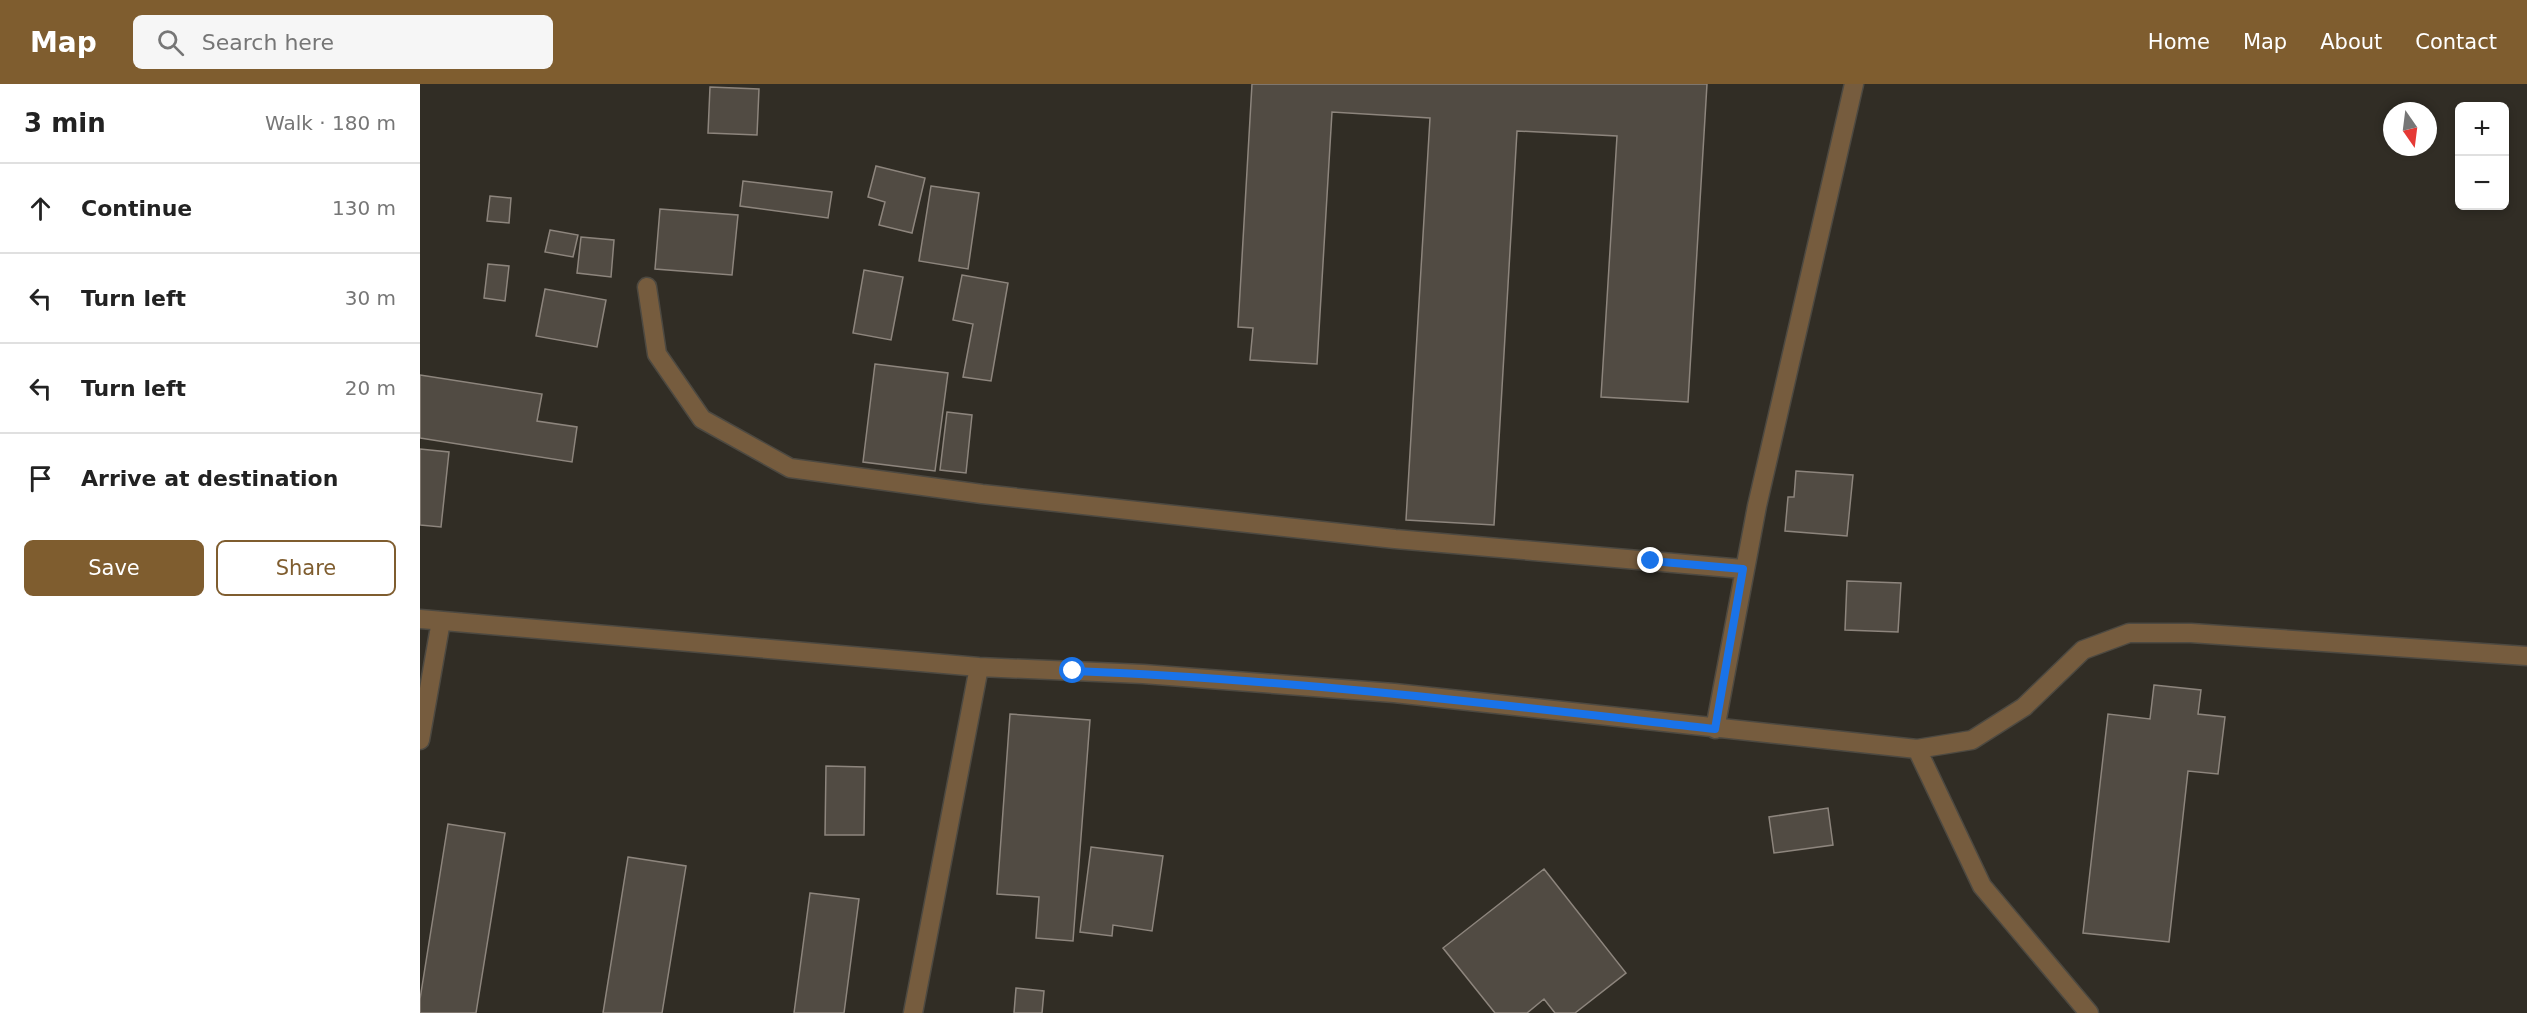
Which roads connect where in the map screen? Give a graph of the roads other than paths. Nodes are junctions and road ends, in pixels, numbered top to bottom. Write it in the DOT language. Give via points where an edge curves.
graph roads {
  1 [pos="1854,84"];
  2 [pos="646,287"];
  3 [pos="1743,569"];
  4 [pos="420,619"];
  5 [pos="441,621"];
  6 [pos="2527,656"];
  7 [pos="979,667"];
  8 [pos="1715,729"];
  9 [pos="420,740"];
  10 [pos="1917,749"];
  11 [pos="913,1013"];
  12 [pos="2089,1013"];
  1 -- 3 [label="street"];
  2 -- 3 [label="street" via="657,354 702,419 790,468 982,494 1395,539"];
  3 -- 8 [label="street"];
  4 -- 5 [label="street"];
  5 -- 7 [label="street"];
  5 -- 9 [label="street"];
  6 -- 10 [label="street" via="2191,633 2129,633 2083,650 2024,707 1972,740"];
  7 -- 8 [label="street" via="1143,674 1394,693"];
  7 -- 11 [label="street"];
  8 -- 10 [label="street"];
  10 -- 12 [label="street" via="1982,886"];
}
